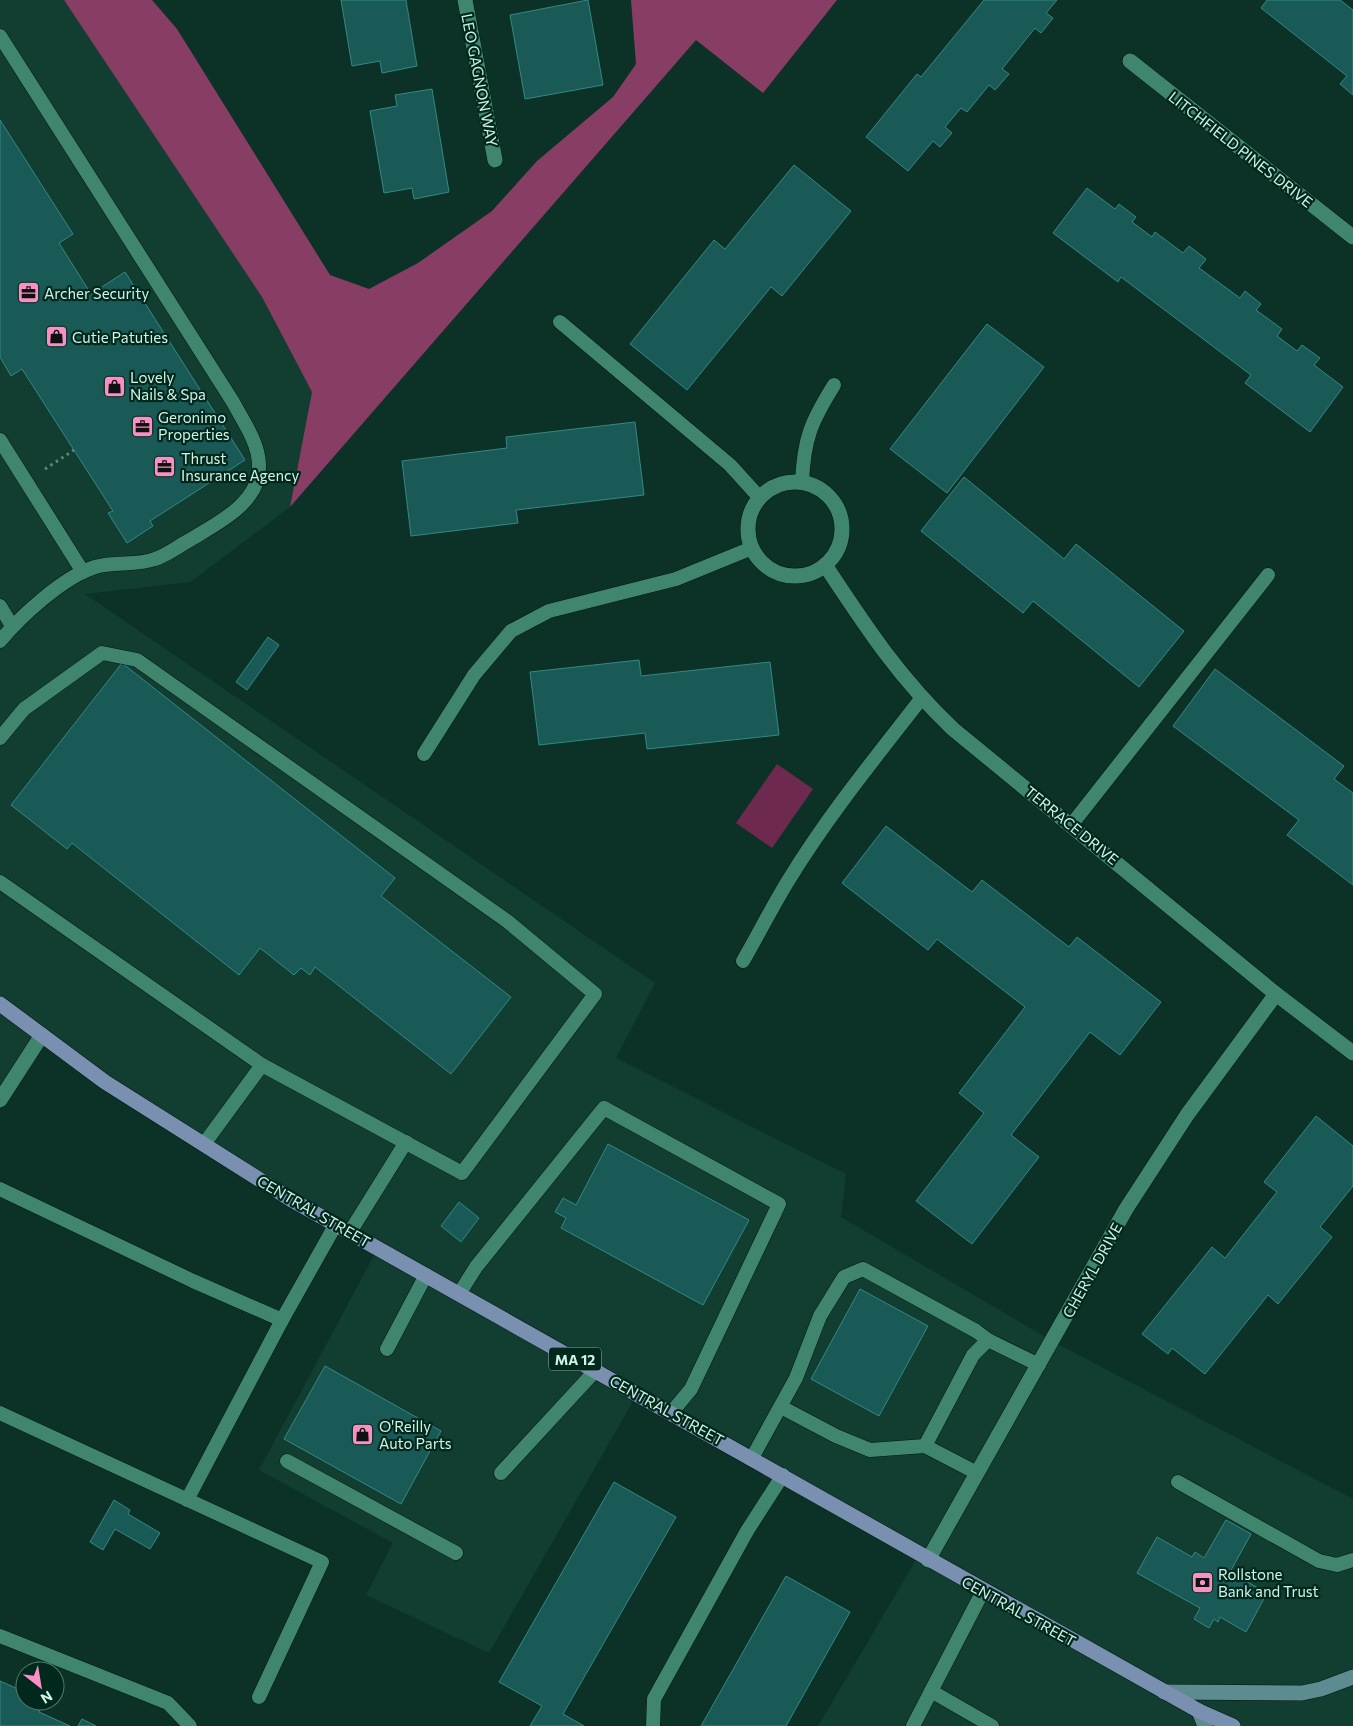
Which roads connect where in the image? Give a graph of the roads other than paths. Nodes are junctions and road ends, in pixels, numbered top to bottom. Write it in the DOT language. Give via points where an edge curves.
graph roads {
  1 [pos="465,0"];
  2 [pos="0,36"];
  3 [pos="1130,61"];
  4 [pos="495,160"];
  5 [pos="1353,236"];
  6 [pos="560,322"];
  7 [pos="834,385"];
  8 [pos="0,440"];
  9 [pos="802,482"];
  10 [pos="760,498"];
  11 [pos="752,548"];
  12 [pos="825,565"];
  13 [pos="83,572"];
  14 [pos="1268,575"];
  15 [pos="0,606"];
  16 [pos="12,626"];
  17 [pos="0,634"];
  18 [pos="0,641"];
  19 [pos="921,699"];
  20 [pos="0,738"];
  21 [pos="424,754"];
  22 [pos="1072,824"];
  23 [pos="0,882"];
  24 [pos="743,961"];
  25 [pos="1276,994"];
  26 [pos="0,1004"];
  27 [pos="42,1035"];
  28 [pos="1353,1053"];
  29 [pos="262,1065"];
  30 [pos="0,1100"];
  31 [pos="406,1142"];
  32 [pos="204,1144"];
  33 [pos="0,1189"];
  34 [pos="336,1224"];
  35 [pos="350,1232"];
  36 [pos="426,1275"];
  37 [pos="459,1294"];
  38 [pos="282,1320"];
  39 [pos="988,1340"];
  40 [pos="387,1349"];
  41 [pos="1039,1365"];
  42 [pos="596,1370"];
  43 [pos="781,1407"];
  44 [pos="671,1412"];
  45 [pos="0,1413"];
  46 [pos="925,1446"];
  47 [pos="752,1458"];
  48 [pos="287,1461"];
  49 [pos="501,1473"];
  50 [pos="977,1473"];
  51 [pos="783,1475"];
  52 [pos="1178,1482"];
  53 [pos="187,1500"];
  54 [pos="456,1554"];
  55 [pos="928,1560"];
  56 [pos="1353,1560"];
  57 [pos="983,1591"];
  58 [pos="0,1636"];
  59 [pos="1353,1677"];
  60 [pos="931,1691"];
  61 [pos="1164,1692"];
  62 [pos="259,1697"];
  63 [pos="1198,1711"];
  64 [pos="190,1726"];
  65 [pos="653,1726"];
  66 [pos="913,1726"];
  67 [pos="992,1726"];
  68 [pos="1205,1726"];
  69 [pos="1233,1726"];
  1 -- 4 [label="street, LEO GAGNON WAY"];
  2 -- 13 [label="lane" via="233,402 259,462 252,491 224,519 154,560 95,567"];
  3 -- 5 [label="street, LITCHFIELD PINES DRIVE"];
  6 -- 10 [label="lane" via="730,465"];
  7 -- 9 [label="lane" via="808,431 803,452"];
  8 -- 13 [label="lane"];
  9 -- 10 [label="street" via="786,482"];
  9 -- 12 [label="street" via="829,496 842,523 841,539"];
  10 -- 11 [label="street" via="748,526"];
  11 -- 12 [label="street" via="767,566 781,574 796,576"];
  11 -- 21 [label="lane" via="676,579 550,611 510,631 474,675"];
  12 -- 19 [label="street, TERRACE DRIVE" via="894,667"];
  13 -- 16 [label="lane" via="35,605"];
  14 -- 22 [label="lane"];
  15 -- 16 [label="lane"];
  16 -- 17 [label="lane"];
  16 -- 18 [label="lane"];
  19 -- 22 [label="street, TERRACE DRIVE"];
  19 -- 24 [label="lane" via="828,820 787,881"];
  20 -- 31 [label="lane" via="24,709 102,652 137,660 507,921 595,994 462,1173"];
  22 -- 25 [label="street, TERRACE DRIVE"];
  23 -- 29 [label="lane"];
  25 -- 28 [label="street, TERRACE DRIVE"];
  25 -- 41 [label="street, CHERYL DRIVE" via="1145,1178"];
  26 -- 27 [label="main road, CENTRAL STREET / MA 12"];
  27 -- 30 [label="street"];
  27 -- 32 [label="main road, CENTRAL STREET / MA 12" via="105,1082"];
  29 -- 31 [label="lane"];
  29 -- 32 [label="lane"];
  31 -- 35 [label="lane"];
  32 -- 34 [label="main road, CENTRAL STREET / MA 12"];
  33 -- 38 [label="lane"];
  34 -- 35 [label="main road, CENTRAL STREET / MA 12"];
  34 -- 38 [label="lane"];
  35 -- 36 [label="main road, CENTRAL STREET / MA 12"];
  36 -- 37 [label="main road, CENTRAL STREET / MA 12"];
  36 -- 40 [label="lane"];
  37 -- 42 [label="main road, CENTRAL STREET / MA 12"];
  37 -- 44 [label="lane" via="476,1267 604,1108 780,1204 691,1388"];
  38 -- 53 [label="lane"];
  39 -- 41 [label="lane"];
  39 -- 43 [label="lane" via="863,1269 844,1277 820,1316"];
  39 -- 46 [label="lane" via="973,1355"];
  41 -- 50 [label="street, CHERYL DRIVE"];
  42 -- 44 [label="main road, CENTRAL STREET / MA 12"];
  42 -- 49 [label="lane"];
  43 -- 46 [label="lane" via="870,1450"];
  43 -- 47 [label="lane"];
  44 -- 47 [label="main road, CENTRAL STREET / MA 12"];
  45 -- 53 [label="lane"];
  46 -- 50 [label="lane"];
  47 -- 51 [label="main road, CENTRAL STREET / MA 12"];
  48 -- 54 [label="lane"];
  50 -- 55 [label="street, CHERYL DRIVE"];
  51 -- 55 [label="main road, CENTRAL STREET / MA 12"];
  51 -- 65 [label="lane" via="747,1531 654,1699"];
  52 -- 56 [label="lane" via="1319,1561 1337,1565"];
  53 -- 62 [label="lane" via="322,1562"];
  55 -- 57 [label="main road, CENTRAL STREET / MA 12"];
  57 -- 60 [label="lane"];
  57 -- 61 [label="main road, CENTRAL STREET / MA 12"];
  58 -- 64 [label="lane" via="168,1703"];
  59 -- 61 [label="main road, CENTRAL STREET" via="1321,1690 1302,1693"];
  60 -- 66 [label="lane"];
  60 -- 67 [label="lane"];
  61 -- 63 [label="main road, CENTRAL STREET / MA 12"];
  63 -- 68 [label="main road"];
  63 -- 69 [label="main road, CENTRAL STREET / MA 12"];
}
